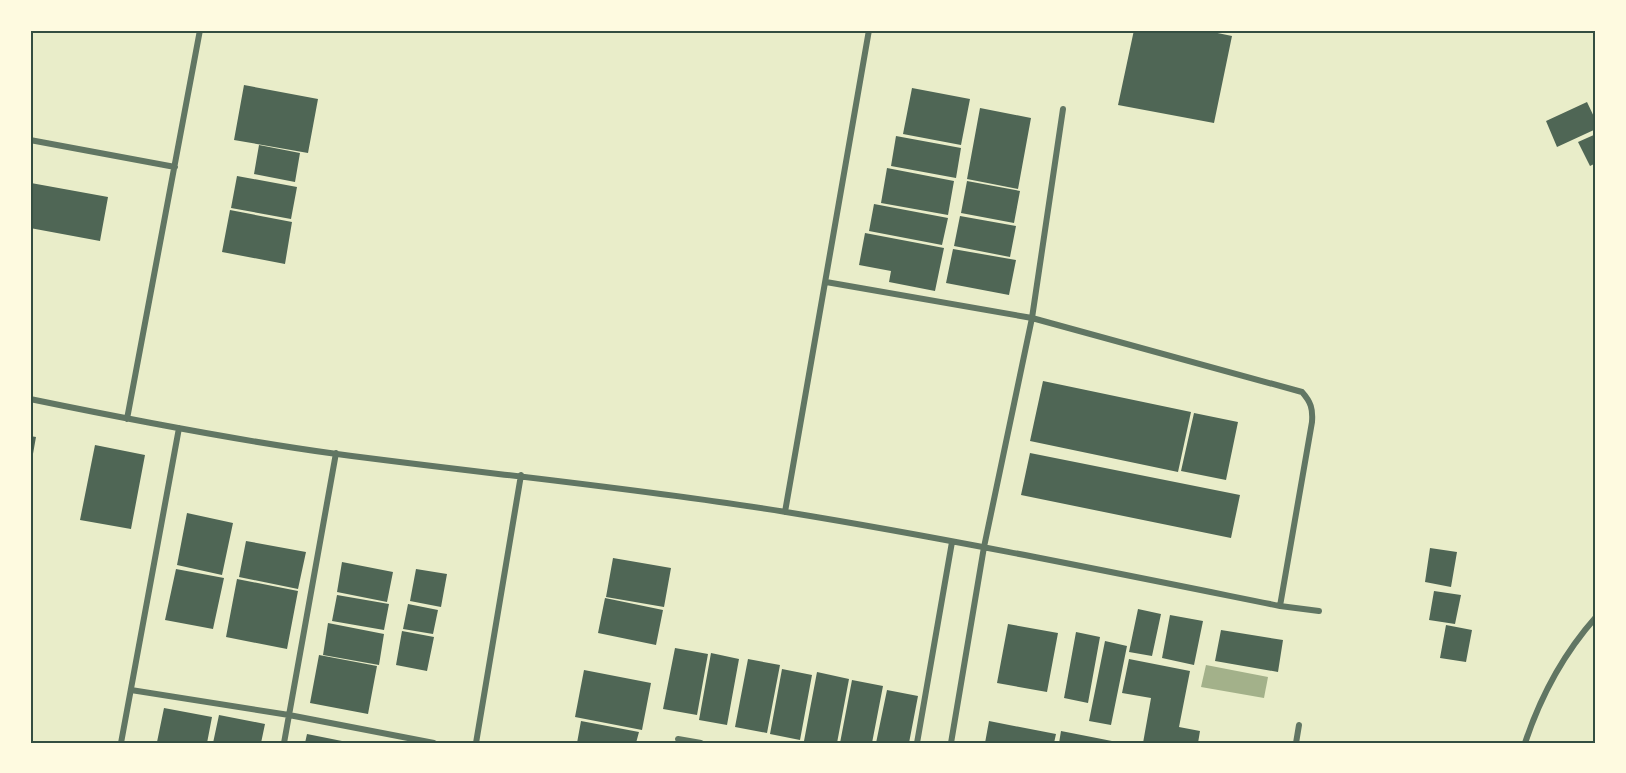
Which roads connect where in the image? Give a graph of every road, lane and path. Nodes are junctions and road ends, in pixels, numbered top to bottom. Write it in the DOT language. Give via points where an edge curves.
graph roads {
  1 [pos="200,30"];
  2 [pos="869,30"];
  3 [pos="1063,109"];
  4 [pos="30,140"];
  5 [pos="175,167"];
  6 [pos="826,282"];
  7 [pos="1032,318"];
  8 [pos="30,399"];
  9 [pos="127,419"];
  10 [pos="179,428"];
  11 [pos="336,453"];
  12 [pos="521,475"];
  13 [pos="785,512"];
  14 [pos="952,542"];
  15 [pos="984,548"];
  16 [pos="1280,606"];
  17 [pos="1318,610"];
  18 [pos="1596,618"];
  19 [pos="130,690"];
  20 [pos="289,715"];
  21 [pos="1299,725"];
  22 [pos="678,739"];
  23 [pos="121,743"];
  24 [pos="284,743"];
  25 [pos="434,743"];
  26 [pos="476,743"];
  27 [pos="701,743"];
  28 [pos="917,743"];
  29 [pos="951,743"];
  30 [pos="1296,743"];
  31 [pos="1525,743"];
  1 -- 5 [label="street"];
  2 -- 6 [label="street"];
  3 -- 7 [label="street"];
  4 -- 5 [label="street"];
  5 -- 9 [label="street"];
  6 -- 7 [label="street"];
  6 -- 13 [label="street"];
  7 -- 15 [label="street"];
  7 -- 16 [label="street" via="1289,388 1310,400 1312,422"];
  8 -- 9 [label="street"];
  9 -- 10 [label="street"];
  10 -- 11 [label="street"];
  10 -- 19 [label="street"];
  11 -- 12 [label="street"];
  11 -- 20 [label="street"];
  12 -- 13 [label="street"];
  12 -- 26 [label="street"];
  13 -- 14 [label="street"];
  14 -- 15 [label="street"];
  14 -- 28 [label="street"];
  15 -- 16 [label="street"];
  15 -- 29 [label="street"];
  16 -- 17 [label="street"];
  18 -- 31 [label="street" via="1577,639 1540,703"];
  19 -- 20 [label="street"];
  19 -- 23 [label="street"];
  20 -- 24 [label="street"];
  20 -- 25 [label="street"];
  21 -- 30 [label="street"];
  22 -- 27 [label="street"];
}
